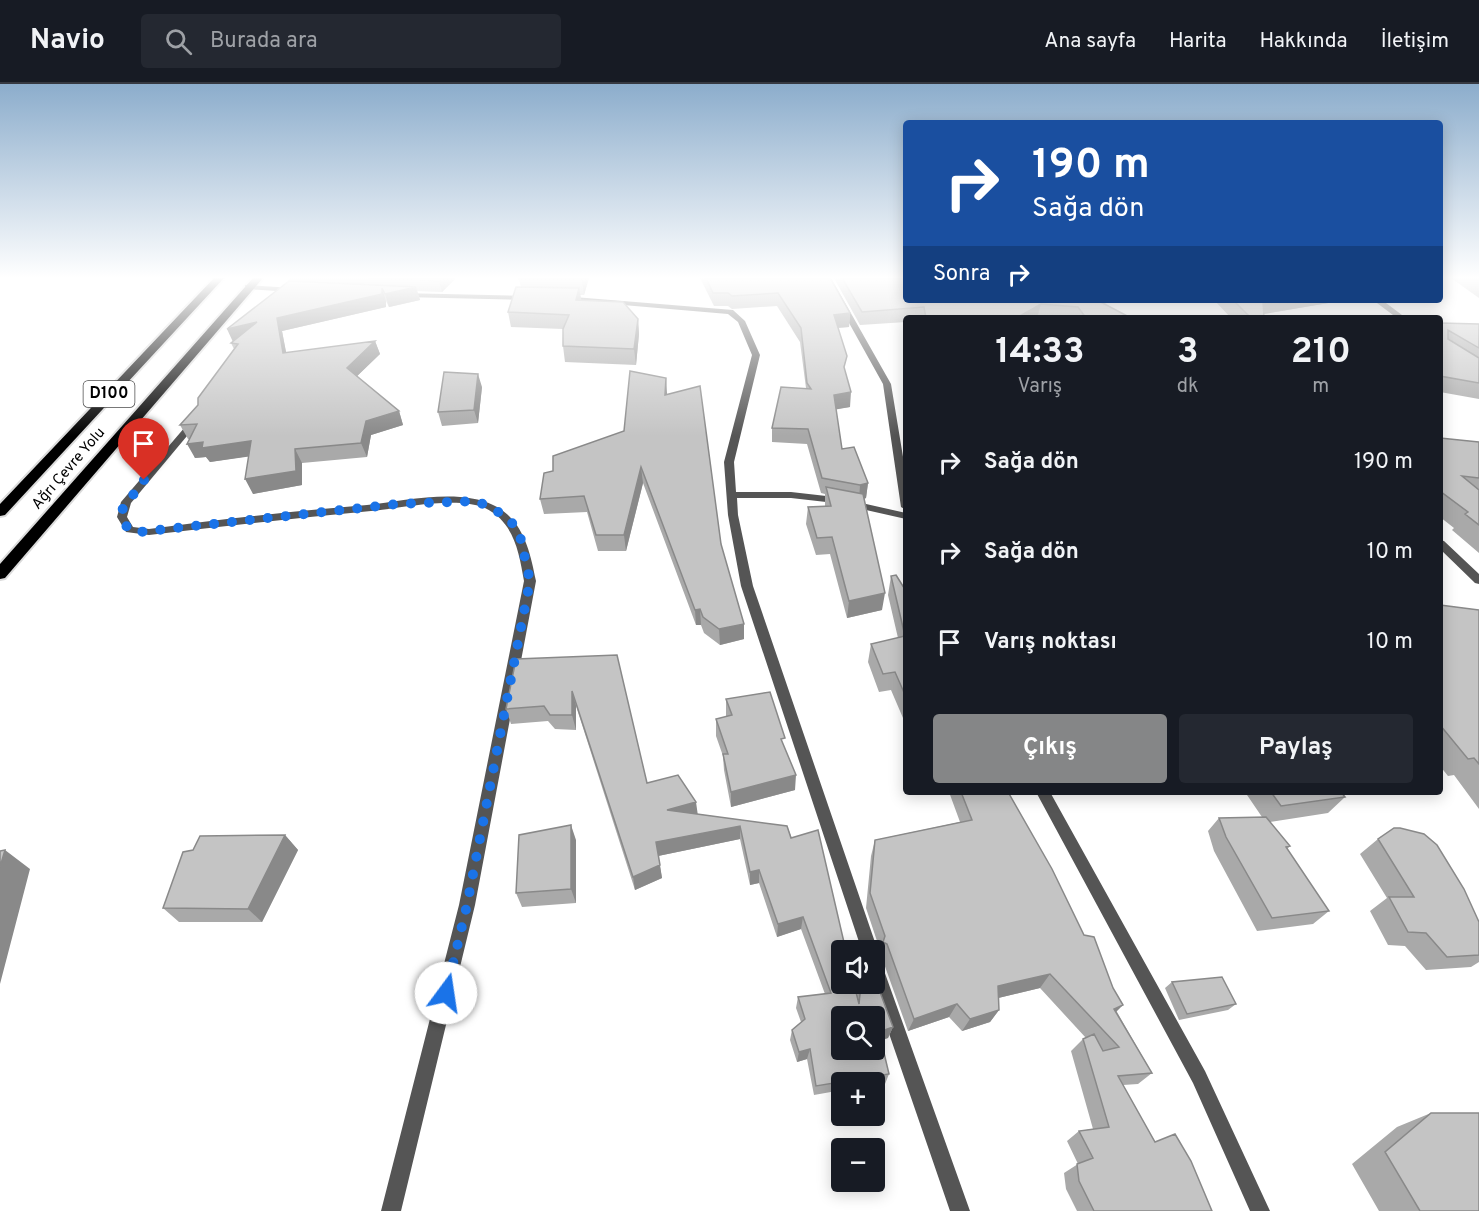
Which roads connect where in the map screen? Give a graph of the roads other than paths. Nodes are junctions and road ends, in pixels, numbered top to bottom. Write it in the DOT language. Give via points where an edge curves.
graph roads {
  1 [pos="170,331"];
  2 [pos="210,331"];
  3 [pos="745,331"];
  4 [pos="857,331"];
  5 [pos="201,415"];
  6 [pos="903,488"];
  7 [pos="731,495"];
  8 [pos="0,512"];
  9 [pos="903,515"];
  10 [pos="1443,546"];
  11 [pos="0,574"];
  12 [pos="1479,580"];
  13 [pos="1045,795"];
  14 [pos="866,940"];
  15 [pos="884,994"];
  16 [pos="391,1211"];
  17 [pos="960,1211"];
  18 [pos="1260,1211"];
  1 -- 8 [label="highway, Ağrı Çevre Yolu / D100"];
  2 -- 11 [label="highway, Ağrı Çevre Yolu / D100"];
  3 -- 7 [label="street" via="756,355 729,462"];
  4 -- 6 [label="street" via="887,384"];
  5 -- 16 [label="street" via="126,502 122,517 130,530 149,532 420,502 477,501 512,523 524,550 530,581 470,894"];
  7 -- 9 [label="street" via="835,500"];
  7 -- 14 [label="street" via="747,586"];
  10 -- 12 [label="street"];
  13 -- 18 [label="street" via="1199,1077"];
  15 -- 17 [label="street"];
}
